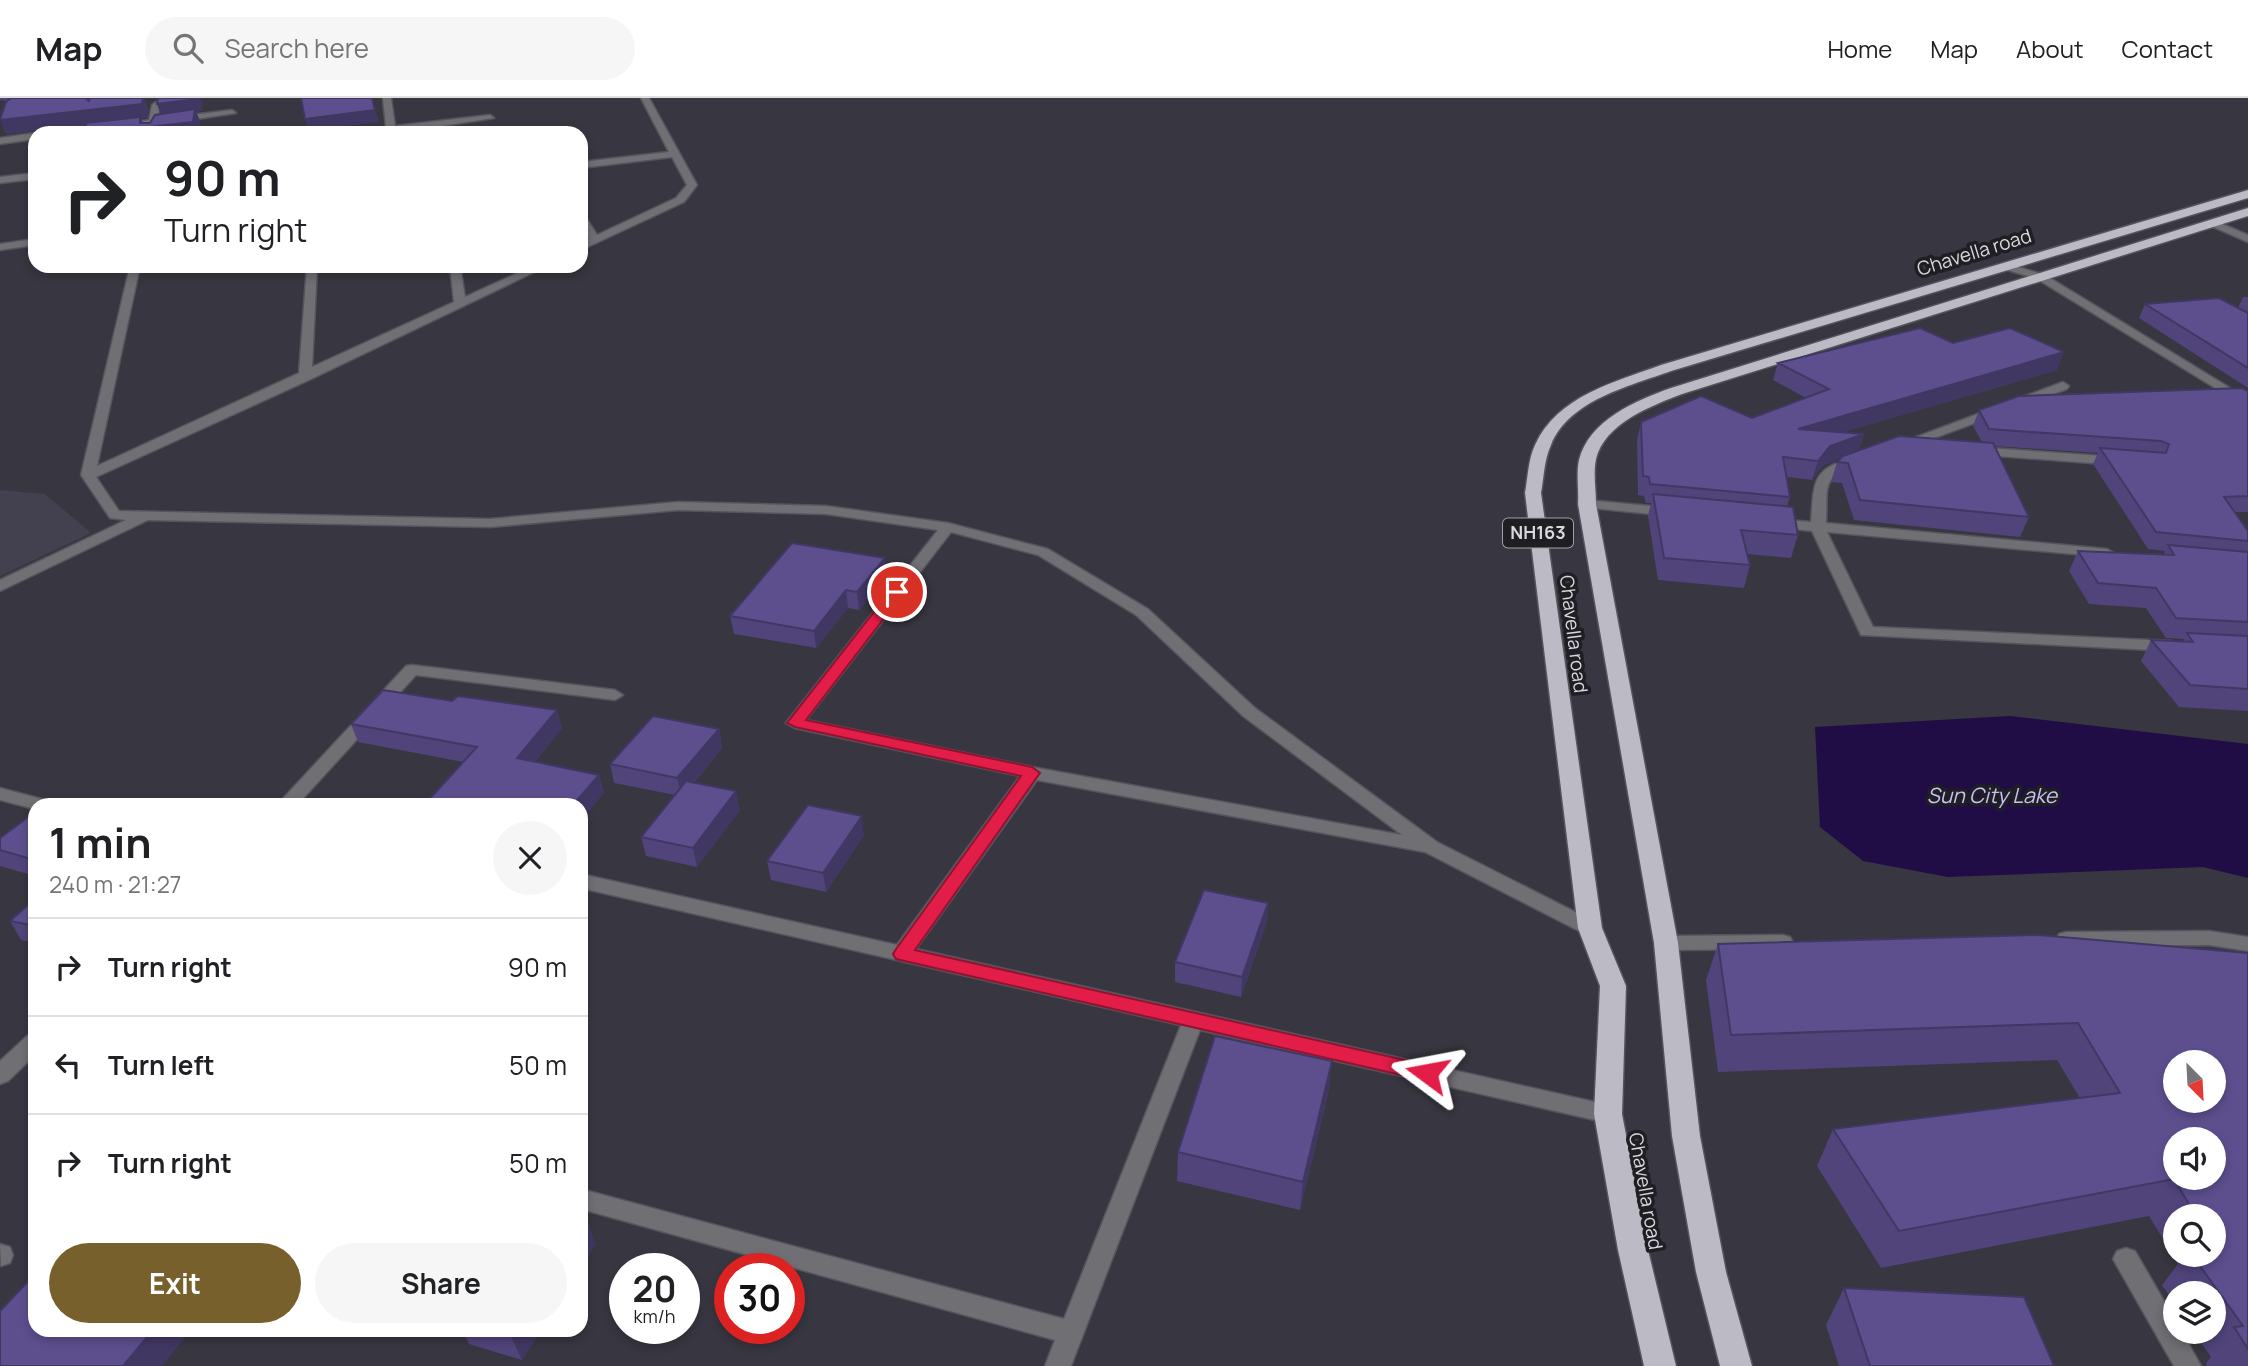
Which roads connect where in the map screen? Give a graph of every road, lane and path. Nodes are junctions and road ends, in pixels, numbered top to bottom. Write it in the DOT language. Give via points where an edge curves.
graph roads {
  1 [pos="387,98"];
  2 [pos="645,98"];
  3 [pos="156,105"];
  4 [pos="232,113"];
  5 [pos="490,118"];
  6 [pos="153,122"];
  7 [pos="121,126"];
  8 [pos="152,126"];
  9 [pos="390,126"];
  10 [pos="429,126"];
  11 [pos="28,137"];
  12 [pos="0,141"];
  13 [pos="675,154"];
  14 [pos="588,164"];
  15 [pos="28,177"];
  16 [pos="0,180"];
  17 [pos="2248,194"];
  18 [pos="2248,212"];
  19 [pos="2213,223"];
  20 [pos="588,230"];
  21 [pos="2248,240"];
  22 [pos="595,241"];
  23 [pos="28,243"];
  24 [pos="588,244"];
  25 [pos="0,247"];
  26 [pos="2006,266"];
  27 [pos="133,273"];
  28 [pos="312,273"];
  29 [pos="456,273"];
  30 [pos="528,273"];
  31 [pos="2041,277"];
  32 [pos="460,306"];
  33 [pos="305,377"];
  34 [pos="2063,386"];
  35 [pos="2248,404"];
  36 [pos="1866,458"];
  37 [pos="2128,461"];
  38 [pos="88,475"];
  39 [pos="1587,504"];
  40 [pos="1683,514"];
  41 [pos="146,516"];
  42 [pos="1764,522"];
  43 [pos="948,527"];
  44 [pos="1818,528"];
  45 [pos="2123,555"];
  46 [pos="0,586"];
  47 [pos="2194,648"];
  48 [pos="615,695"];
  49 [pos="1032,773"];
  50 [pos="0,794"];
  51 [pos="293,798"];
  52 [pos="28,802"];
  53 [pos="1430,847"];
  54 [pos="588,883"];
  55 [pos="1590,928"];
  56 [pos="2209,938"];
  57 [pos="2048,940"];
  58 [pos="1804,942"];
  59 [pos="1666,943"];
  60 [pos="2248,944"];
  61 [pos="902,954"];
  62 [pos="2238,967"];
  63 [pos="1194,1021"];
  64 [pos="28,1049"];
  65 [pos="0,1075"];
  66 [pos="1608,1114"];
  67 [pos="588,1201"];
  68 [pos="2126,1259"];
  69 [pos="1073,1334"];
  70 [pos="1058,1366"];
  71 [pos="1660,1366"];
  72 [pos="1736,1366"];
  73 [pos="2188,1366"];
  1 -- 9 [label="street"];
  2 -- 13 [label="street"];
  3 -- 6 [label="street"];
  4 -- 6 [label="street"];
  5 -- 10 [label="street"];
  6 -- 7 [label="street"];
  6 -- 8 [label="street"];
  11 -- 12 [label="street"];
  13 -- 14 [label="street"];
  13 -- 22 [label="street" via="692,185 680,200"];
  15 -- 16 [label="street"];
  17 -- 26 [label="highway, Chavella road / NH163"];
  18 -- 19 [label="highway, Chavella road / NH163"];
  19 -- 21 [label="street"];
  19 -- 31 [label="highway, Chavella road / NH163"];
  20 -- 22 [label="street"];
  22 -- 24 [label="street"];
  23 -- 25 [label="street"];
  26 -- 31 [label="street"];
  26 -- 55 [label="highway, Chavella road / NH163" via="1666,368 1592,397 1562,418 1543,444 1533,493"];
  27 -- 38 [label="street"];
  28 -- 33 [label="street"];
  29 -- 32 [label="street"];
  30 -- 32 [label="street"];
  31 -- 35 [label="street"];
  31 -- 39 [label="highway, Chavella road / NH163" via="1653,400 1617,421 1599,438 1588,457"];
  32 -- 33 [label="street"];
  33 -- 38 [label="street"];
  34 -- 37 [label="street" via="1896,447"];
  36 -- 44 [label="street" via="1830,470 1821,481"];
  38 -- 41 [label="street" via="115,515"];
  39 -- 40 [label="street"];
  39 -- 59 [label="highway, Chavella road / NH163"];
  41 -- 43 [label="street" via="490,523 678,506 826,510"];
  41 -- 46 [label="street"];
  42 -- 44 [label="street"];
  43 -- 49 [label="street" via="795,723"];
  43 -- 53 [label="street" via="1043,552 1142,612 1249,712"];
  44 -- 45 [label="street"];
  44 -- 47 [label="street" via="1867,632"];
  48 -- 51 [label="street" via="412,670"];
  49 -- 53 [label="street"];
  49 -- 61 [label="street"];
  50 -- 52 [label="street"];
  53 -- 55 [label="street"];
  54 -- 61 [label="street"];
  55 -- 66 [label="highway, Chavella road / NH163" via="1613,986"];
  56 -- 57 [label="street"];
  56 -- 60 [label="street"];
  56 -- 62 [label="street"];
  58 -- 59 [label="street"];
  59 -- 72 [label="highway, Chavella road / NH163" via="1686,1136 1711,1272"];
  61 -- 63 [label="street"];
  63 -- 66 [label="street"];
  63 -- 69 [label="street"];
  64 -- 65 [label="street"];
  66 -- 71 [label="highway, Chavella road / NH163"];
  67 -- 69 [label="street"];
  68 -- 73 [label="street"];
  69 -- 70 [label="street"];
}
